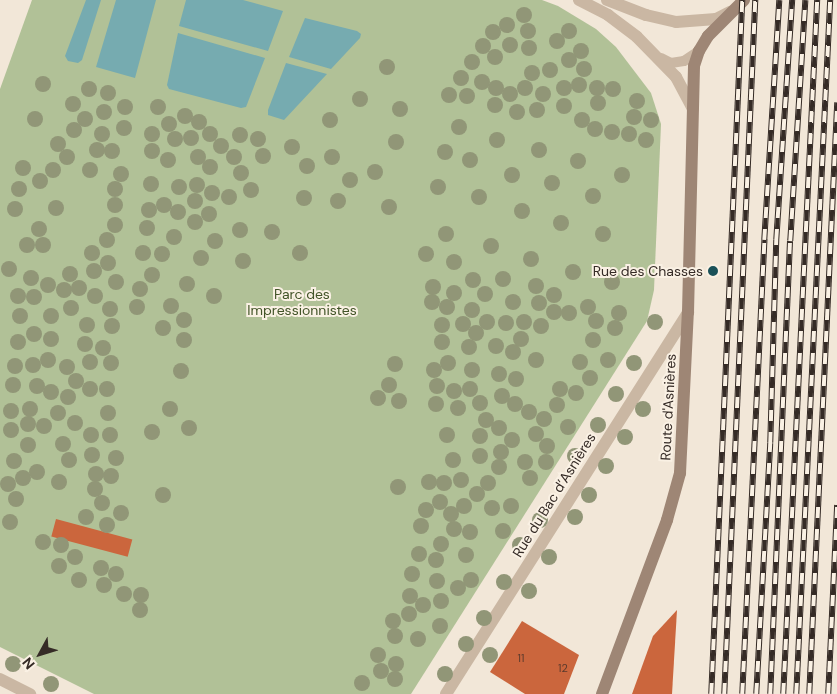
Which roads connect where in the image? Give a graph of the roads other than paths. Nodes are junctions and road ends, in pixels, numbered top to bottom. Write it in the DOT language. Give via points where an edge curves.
graph roads {
  1 [pos="579,0"];
  2 [pos="607,0"];
  3 [pos="744,0"];
  4 [pos="730,12"];
  5 [pos="696,22"];
  6 [pos="708,36"];
  7 [pos="698,51"];
  8 [pos="657,57"];
  9 [pos="693,109"];
  10 [pos="688,312"];
  11 [pos="0,679"];
  12 [pos="30,694"];
  13 [pos="446,694"];
  14 [pos="602,694"];
  1 -- 8 [label="street" via="608,15"];
  2 -- 5 [label="street" via="665,20"];
  3 -- 4 [label="main road"];
  4 -- 5 [label="street" via="716,19"];
  4 -- 6 [label="main road"];
  5 -- 6 [label="street"];
  6 -- 7 [label="main road"];
  7 -- 8 [label="lane" via="684,61 671,63"];
  7 -- 9 [label="main road, Route d'Asnières" via="694,66"];
  8 -- 9 [label="street" via="676,78"];
  9 -- 10 [label="main road, Route d'Asnières"];
  10 -- 13 [label="street, Rue du Bac d’Asnières"];
  10 -- 14 [label="main road, Route d'Asnières" via="682,449 674,499"];
  11 -- 12 [label="street"];
}
